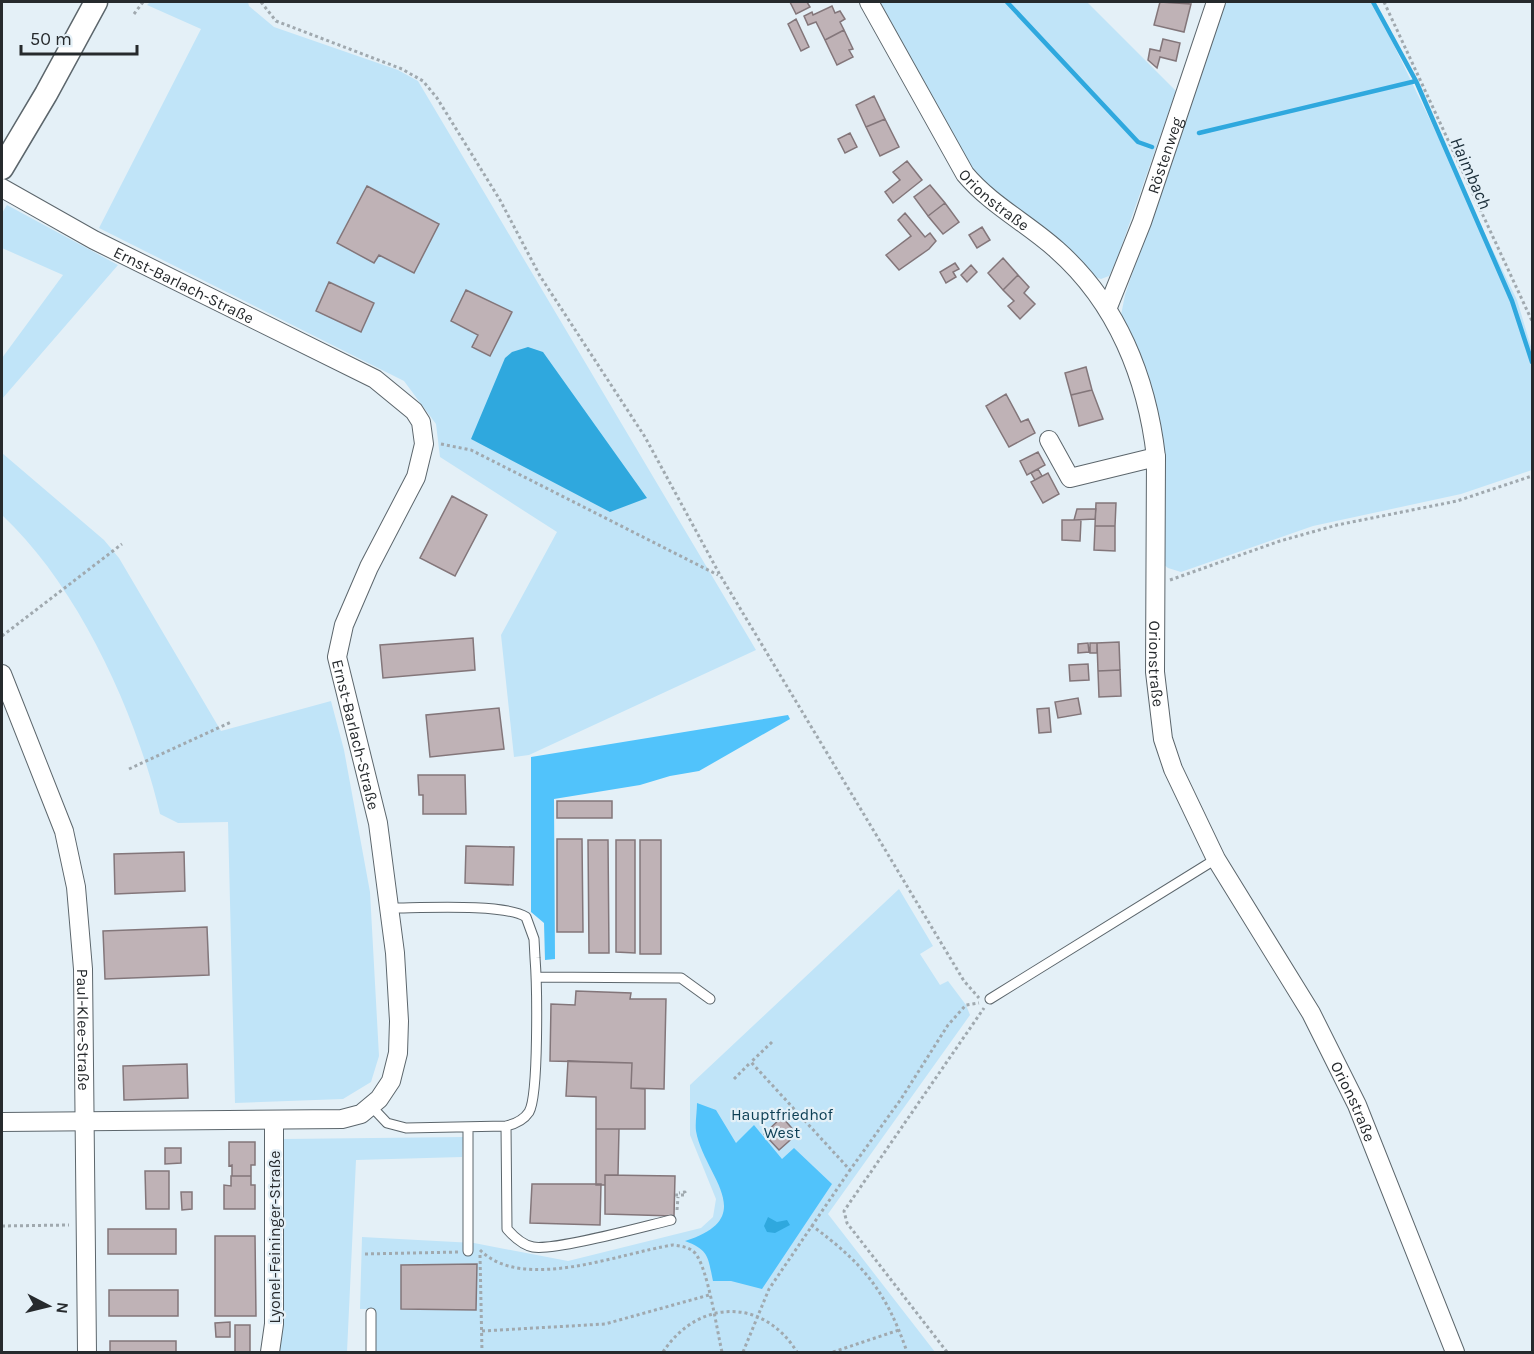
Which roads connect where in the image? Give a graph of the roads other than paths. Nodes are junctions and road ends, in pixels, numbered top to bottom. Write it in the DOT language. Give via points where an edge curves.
graph roads {
  1 [pos="96,2"];
  2 [pos="869,2"];
  3 [pos="1216,2"];
  4 [pos="2,168"];
  5 [pos="2,188"];
  6 [pos="1108,307"];
  7 [pos="1049,440"];
  8 [pos="1156,457"];
  9 [pos="2,674"];
  10 [pos="2,698"];
  11 [pos="18,716"];
  12 [pos="1216,859"];
  13 [pos="391,908"];
  14 [pos="536,977"];
  15 [pos="710,999"];
  16 [pos="987,1001"];
  17 [pos="371,1106"];
  18 [pos="85,1121"];
  19 [pos="274,1121"];
  20 [pos="2,1122"];
  21 [pos="506,1126"];
  22 [pos="468,1127"];
  23 [pos="671,1220"];
  24 [pos="468,1251"];
  25 [pos="371,1313"];
  26 [pos="87,1353"];
  27 [pos="270,1353"];
  28 [pos="371,1353"];
  29 [pos="1455,1353"];
  1 -- 4 [label="street"];
  2 -- 6 [label="street, Orionstraße" via="965,174 987,197 1058,250"];
  3 -- 6 [label="street, Röstenweg" via="1142,222"];
  5 -- 13 [label="street, Ernst-Barlach-Straße" via="94,240 375,379 414,411 421,423 424,444 416,477 365,577 344,626 336,657 378,823"];
  6 -- 8 [label="street, Orionstraße" via="1135,363"];
  7 -- 8 [label="street" via="1070,478"];
  8 -- 12 [label="street, Orionstraße" via="1155,672 1163,739"];
  9 -- 11 [label="street, Paul-Klee-Straße"];
  10 -- 11 [label="street, Paul-Klee-Straße"];
  11 -- 18 [label="street, Paul-Klee-Straße" via="64,831 76,887 83,969"];
  12 -- 16 [label="lane"];
  12 -- 29 [label="street, Orionstraße" via="1311,1013 1357,1105"];
  13 -- 14 [label="lane" via="490,909 520,914 526,917 534,939"];
  13 -- 17 [label="street, Ernst-Barlach-Straße" via="398,1053 391,1081"];
  14 -- 15 [label="lane" via="681,978"];
  14 -- 21 [label="lane" via="534,1100 518,1123"];
  17 -- 19 [label="street, Ernst-Barlach-Straße" via="361,1114 342,1119"];
  17 -- 22 [label="lane" via="387,1123 406,1128"];
  18 -- 19 [label="street, Ernst-Barlach-Straße"];
  18 -- 20 [label="street, Ernst-Barlach-Straße"];
  18 -- 26 [label="street, Paul-Klee-Straße"];
  19 -- 27 [label="street, Lyonel-Feininger-Straße" via="274,1324"];
  21 -- 22 [label="lane"];
  21 -- 23 [label="lane" via="507,1229 515,1239 534,1247 556,1245"];
  22 -- 24 [label="lane"];
  25 -- 28 [label="lane"];
}
